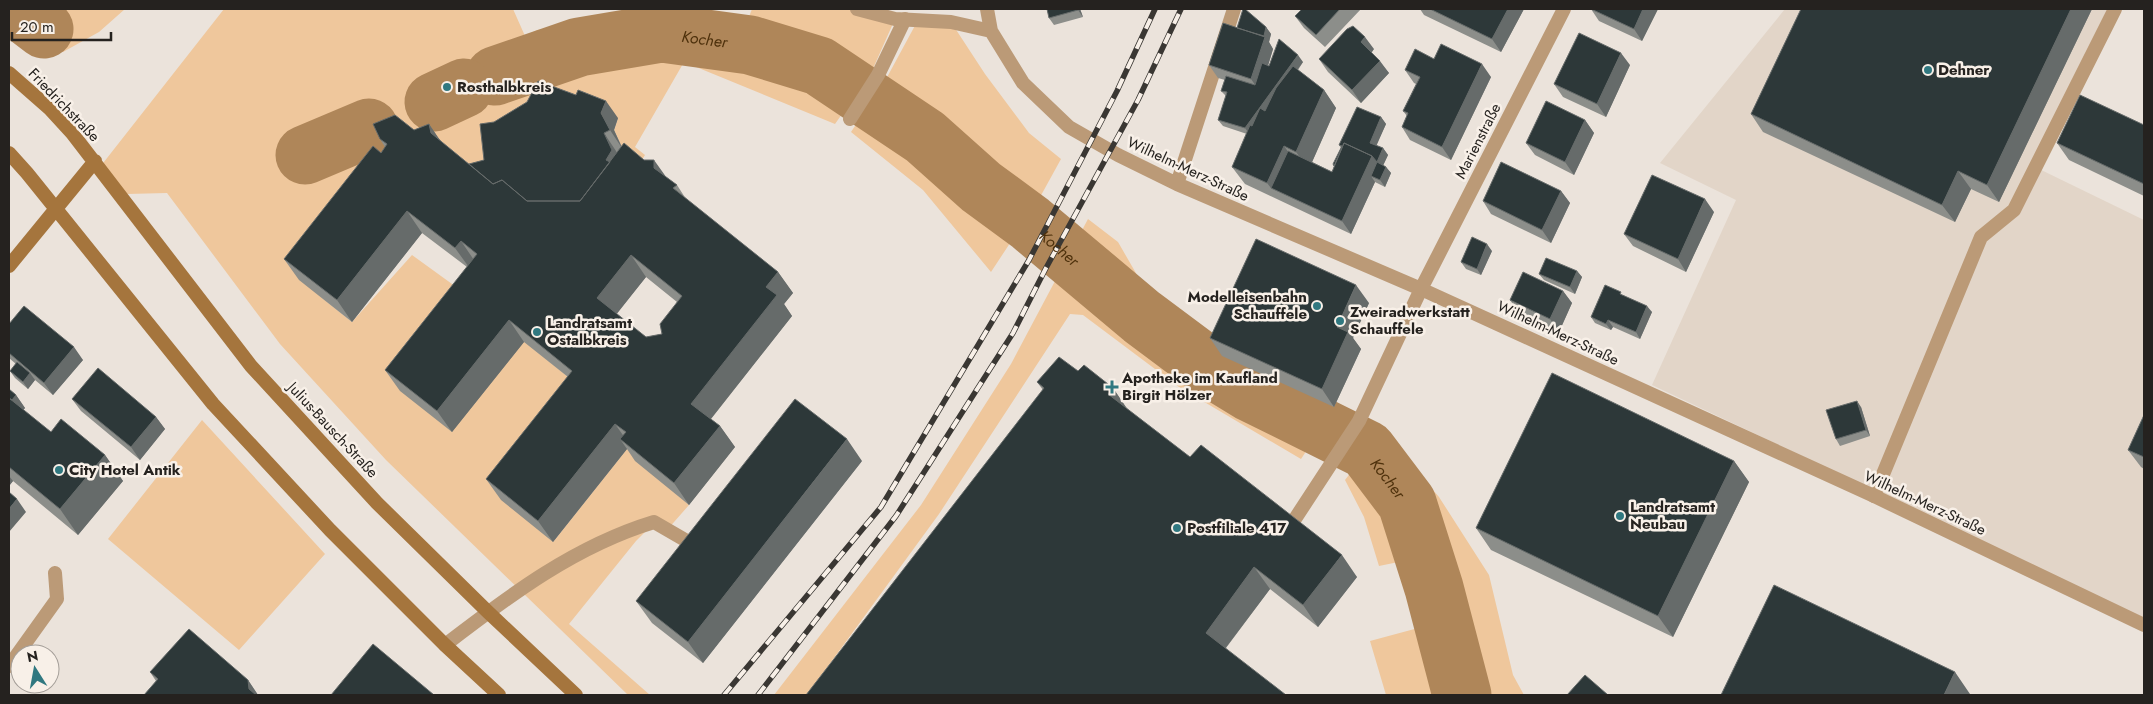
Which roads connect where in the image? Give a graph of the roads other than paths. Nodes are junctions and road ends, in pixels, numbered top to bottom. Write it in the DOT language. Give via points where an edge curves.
graph roads {
  1 [pos="857,9"];
  2 [pos="987,9"];
  3 [pos="1234,9"];
  4 [pos="1564,9"];
  5 [pos="2115,9"];
  6 [pos="905,20"];
  7 [pos="991,31"];
  8 [pos="9,73"];
  9 [pos="850,120"];
  10 [pos="9,153"];
  11 [pos="96,161"];
  12 [pos="1176,184"];
  13 [pos="55,209"];
  14 [pos="9,266"];
  15 [pos="1421,288"];
  16 [pos="1874,496"];
  17 [pos="1291,525"];
  18 [pos="692,544"];
  19 [pos="55,572"];
  20 [pos="488,612"];
  21 [pos="2144,625"];
  22 [pos="445,645"];
  23 [pos="9,666"];
  24 [pos="499,695"];
  25 [pos="576,695"];
  1 -- 6 [label="street"];
  2 -- 7 [label="street, Wilhelm-Merz-Straße"];
  3 -- 12 [label="street"];
  4 -- 15 [label="street, Marienstraße"];
  5 -- 16 [label="street" via="2014,210 1982,237"];
  6 -- 7 [label="street" via="951,22"];
  6 -- 9 [label="street" via="878,75"];
  7 -- 12 [label="street, Wilhelm-Merz-Straße" via="1023,83 1069,127"];
  8 -- 11 [label="main road, Friedrichstraße" via="50,109"];
  10 -- 13 [label="main road"];
  11 -- 13 [label="main road"];
  11 -- 20 [label="main road, Julius-Bausch-Straße" via="251,366 377,503"];
  12 -- 15 [label="street, Wilhelm-Merz-Straße"];
  13 -- 14 [label="main road"];
  13 -- 22 [label="main road" via="213,404 330,530"];
  15 -- 16 [label="street, Wilhelm-Merz-Straße"];
  15 -- 17 [label="street, Marienstraße" via="1359,421"];
  16 -- 21 [label="street, Wilhelm-Merz-Straße"];
  18 -- 20 [label="street" via="654,522 623,532 573,556"];
  19 -- 23 [label="street" via="58,599"];
  20 -- 22 [label="street"];
  20 -- 25 [label="main road, Julius-Bausch-Straße"];
  22 -- 24 [label="main road"];
}
